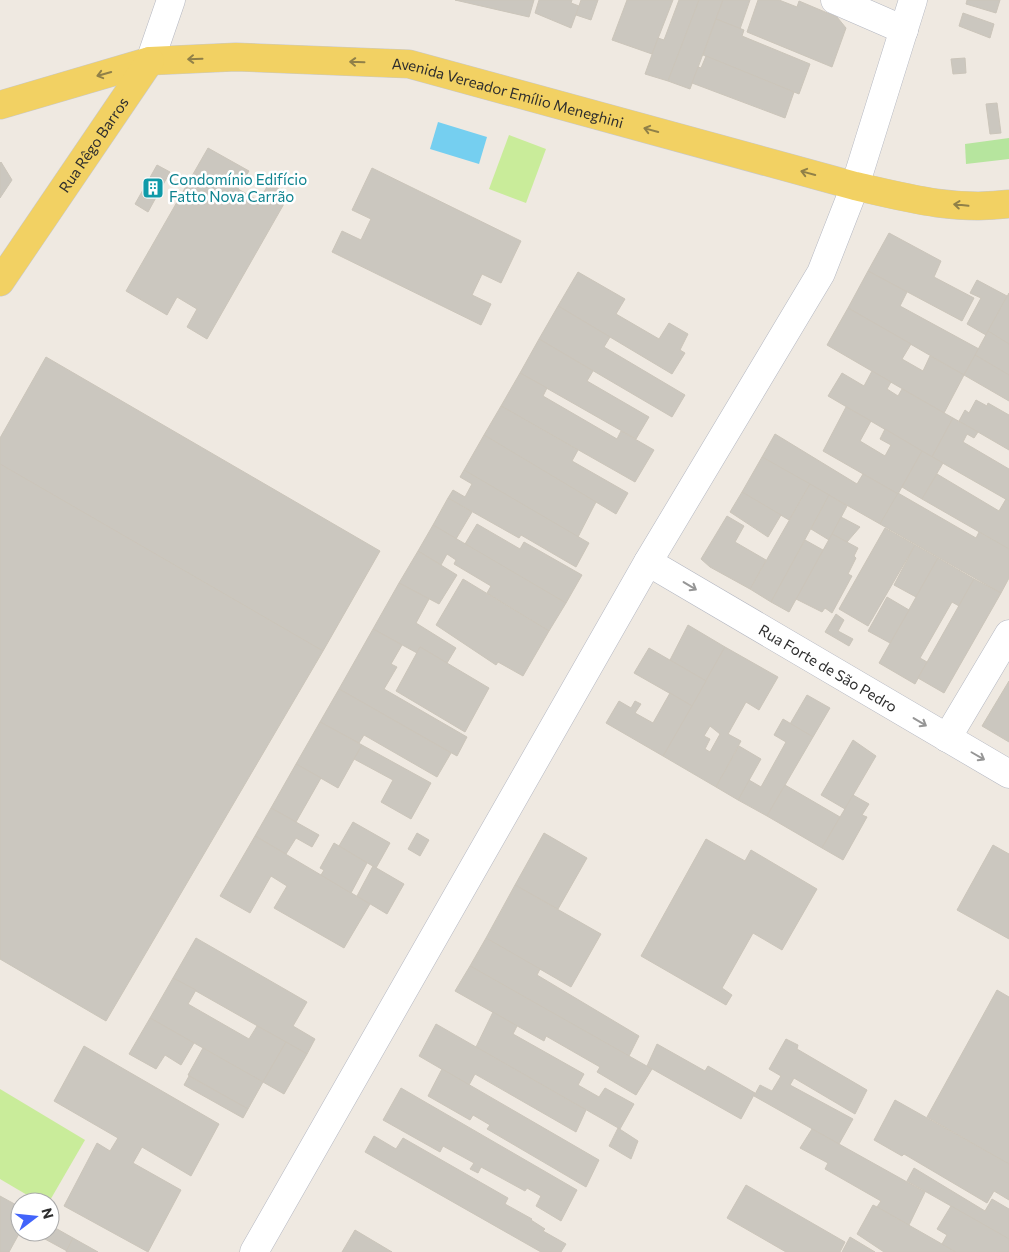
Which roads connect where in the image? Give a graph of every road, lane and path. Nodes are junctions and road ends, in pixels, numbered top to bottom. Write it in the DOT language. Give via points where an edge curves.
graph roads {
  1 [pos="171,0"];
  2 [pos="836,0"];
  3 [pos="913,0"];
  4 [pos="904,30"];
  5 [pos="150,61"];
  6 [pos="0,105"];
  7 [pos="855,186"];
  8 [pos="1009,204"];
  9 [pos="0,282"];
  10 [pos="648,562"];
  11 [pos="1009,634"];
  12 [pos="947,738"];
  13 [pos="1009,774"];
  14 [pos="254,1252"];
  1 -- 5 [label="street, Rua Rêgo Barros"];
  2 -- 4 [label="street"];
  3 -- 4 [label="street"];
  4 -- 7 [label="street"];
  5 -- 6 [label="main road, Avenida Vereador Emílio Meneghini, one-way"];
  7 -- 5 [label="main road, Avenida Vereador Emílio Meneghini, one-way" via="409,64 236,57"];
  5 -- 9 [label="main road, Rua Rêgo Barros"];
  8 -- 7 [label="main road, Avenida Vereador Emílio Meneghini, one-way" via="979,208 925,202"];
  7 -- 10 [label="street" via="822,273"];
  10 -- 12 [label="street, Rua Forte de São Pedro, one-way"];
  10 -- 14 [label="street"];
  11 -- 12 [label="street"];
  12 -- 13 [label="street, Rua Forte de São Pedro, one-way"];
}
